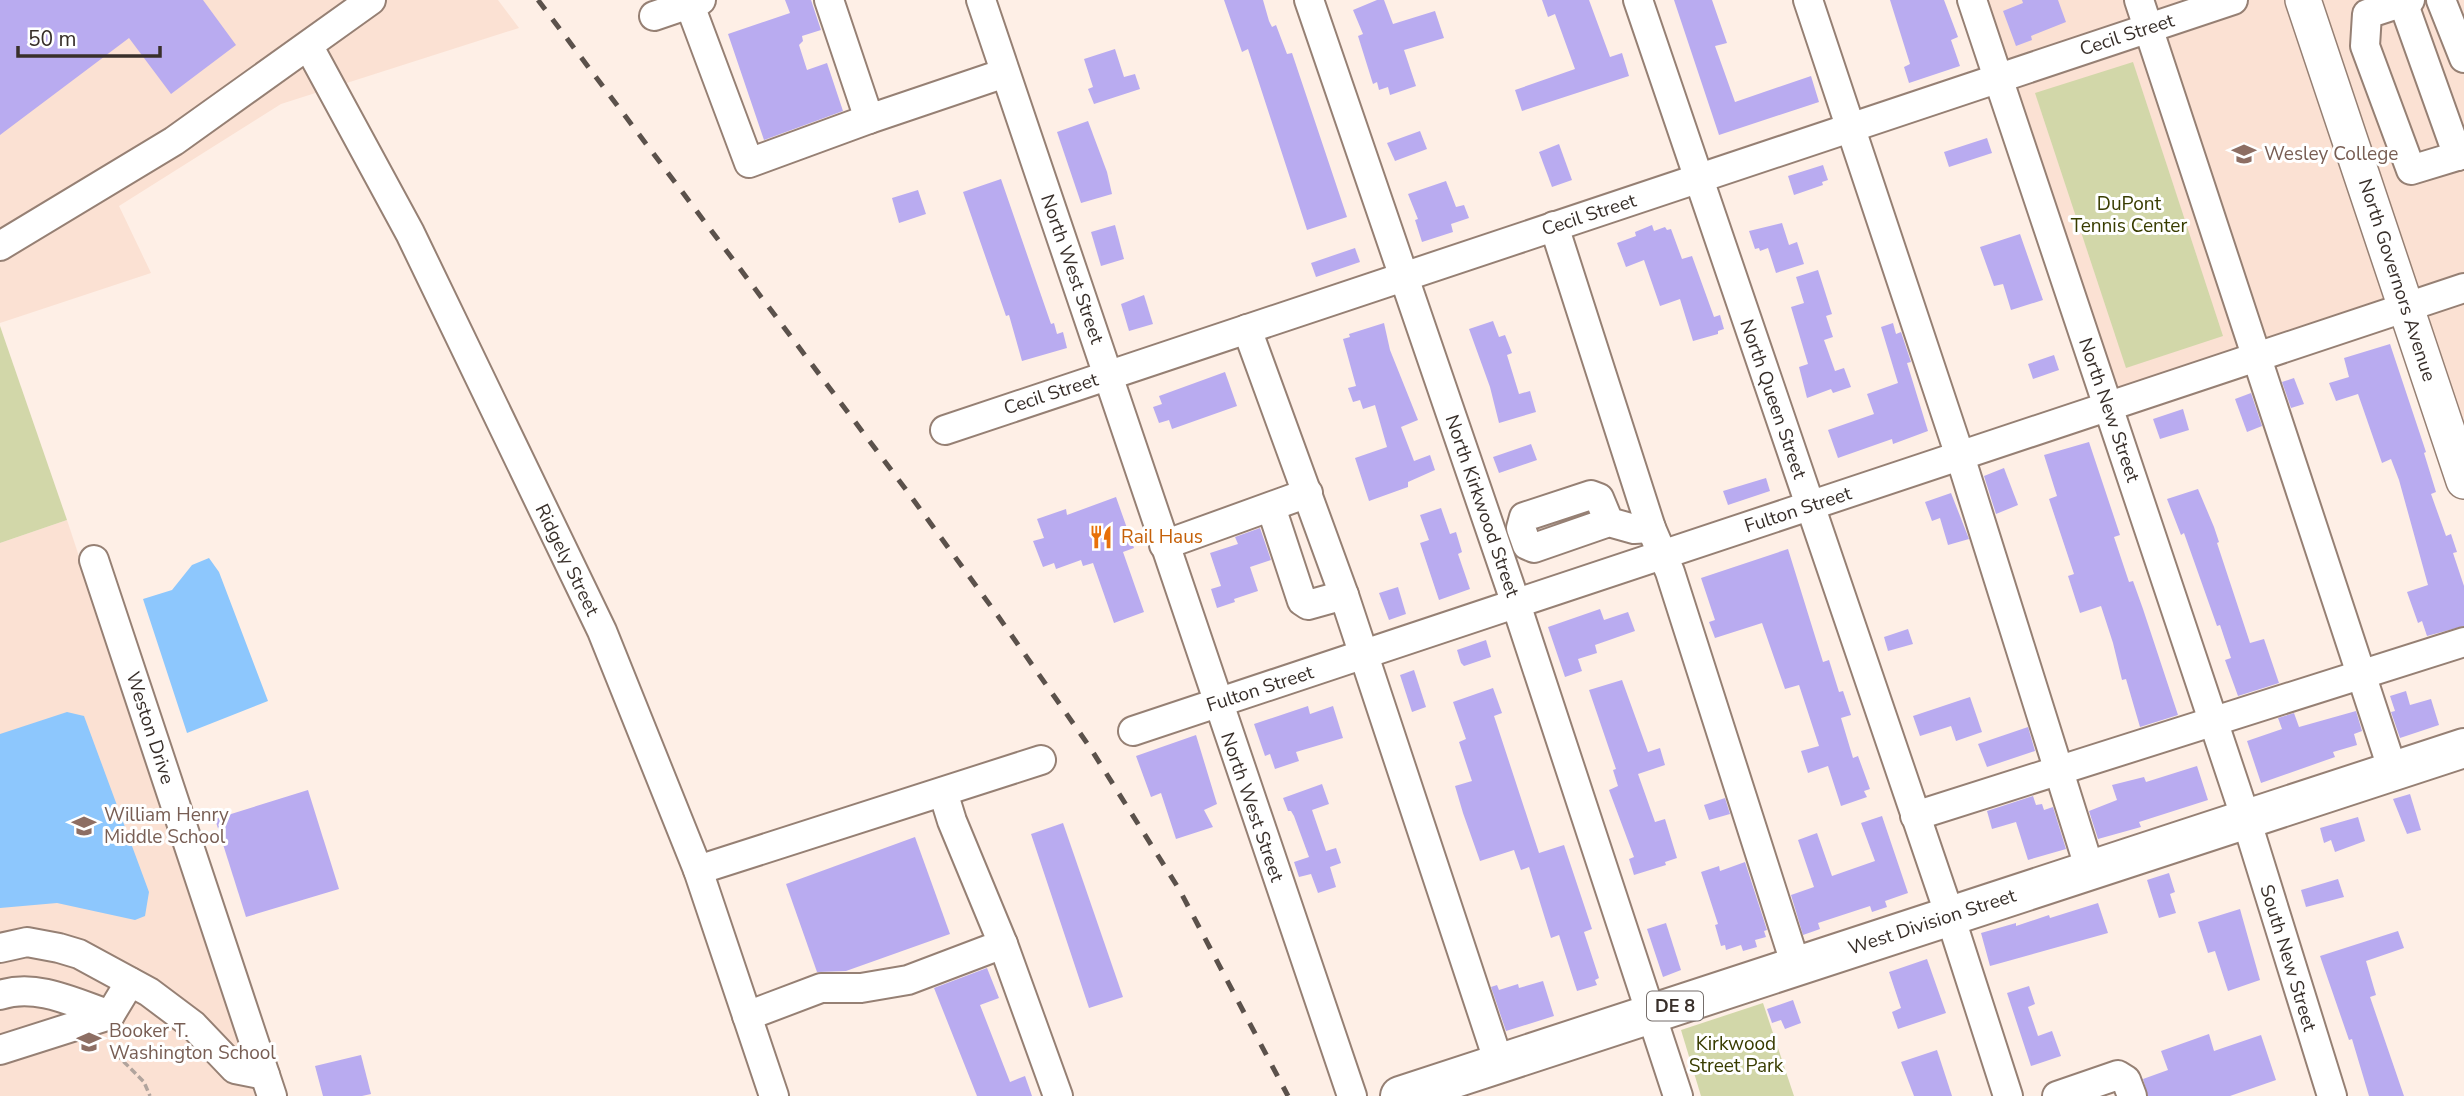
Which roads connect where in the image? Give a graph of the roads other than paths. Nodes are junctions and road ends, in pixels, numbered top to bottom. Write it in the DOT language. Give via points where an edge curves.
graph roads {
  1 [pos="371,0"];
  2 [pos="981,0"];
  3 [pos="1309,0"];
  4 [pos="1638,0"];
  5 [pos="1808,0"];
  6 [pos="1972,0"];
  7 [pos="2139,0"];
  8 [pos="2233,0"];
  9 [pos="2303,0"];
  10 [pos="2441,0"];
  11 [pos="693,1"];
  12 [pos="2407,1"];
  13 [pos="836,2"];
  14 [pos="654,16"];
  15 [pos="2149,28"];
  16 [pos="309,47"];
  17 [pos="2464,58"];
  18 [pos="1005,73"];
  19 [pos="1998,78"];
  20 [pos="869,119"];
  21 [pos="1851,127"];
  22 [pos="2461,155"];
  23 [pos="1699,178"];
  24 [pos="1554,226"];
  25 [pos="0,246"];
  26 [pos="1403,277"];
  27 [pos="2464,288"];
  28 [pos="2407,307"];
  29 [pos="1247,329"];
  30 [pos="2257,357"];
  31 [pos="1109,375"];
  32 [pos="2108,407"];
  33 [pos="946,429"];
  34 [pos="1960,456"];
  35 [pos="2464,481"];
  36 [pos="1308,493"];
  37 [pos="1809,506"];
  38 [pos="1271,507"];
  39 [pos="1609,522"];
  40 [pos="1651,528"];
  41 [pos="1164,545"];
  42 [pos="1663,555"];
  43 [pos="94,560"];
  44 [pos="1344,594"];
  45 [pos="1516,604"];
  46 [pos="2464,642"];
  47 [pos="1364,654"];
  48 [pos="2362,674"];
  49 [pos="1216,703"];
  50 [pos="2213,721"];
  51 [pos="1133,731"];
  52 [pos="2464,748"];
  53 [pos="1041,760"];
  54 [pos="2059,770"];
  55 [pos="2393,771"];
  56 [pos="943,792"];
  57 [pos="1916,816"];
  58 [pos="2246,820"];
  59 [pos="698,870"];
  60 [pos="2090,870"];
  61 [pos="1950,916"];
  62 [pos="1003,944"];
  63 [pos="0,948"];
  64 [pos="1796,966"];
  65 [pos="130,982"];
  66 [pos="0,995"];
  67 [pos="1651,1014"];
  68 [pos="110,1015"];
  69 [pos="747,1016"];
  70 [pos="0,1050"];
  71 [pos="1499,1063"];
  72 [pos="268,1085"];
  73 [pos="774,1096"];
  74 [pos="1058,1096"];
  75 [pos="1352,1096"];
  76 [pos="1400,1096"];
  77 [pos="1678,1096"];
  78 [pos="2008,1096"];
  79 [pos="2057,1096"];
  80 [pos="2132,1096"];
  81 [pos="2332,1096"];
  1 -- 16 [label="street"];
  2 -- 18 [label="street, North West Street"];
  3 -- 26 [label="street, North Kirkwood Street"];
  4 -- 23 [label="street, North Queen Street"];
  5 -- 21 [label="street"];
  6 -- 19 [label="street, North New Street"];
  7 -- 15 [label="street"];
  8 -- 15 [label="street, Cecil Street"];
  9 -- 28 [label="main road, North Governors Avenue"];
  10 -- 17 [label="street"];
  11 -- 14 [label="street"];
  11 -- 20 [label="street" via="749,163"];
  12 -- 22 [label="street"];
  12 -- 22 [label="street" via="2367,14 2365,46 2411,170"];
  13 -- 20 [label="street"];
  15 -- 19 [label="street, Cecil Street"];
  15 -- 30 [label="street"];
  16 -- 25 [label="street" via="174,141"];
  16 -- 59 [label="street, Ridgely Street" via="410,233 602,632"];
  18 -- 20 [label="street"];
  18 -- 31 [label="street, North West Street"];
  19 -- 21 [label="street, Cecil Street"];
  19 -- 32 [label="street, North New Street"];
  21 -- 23 [label="street, Cecil Street"];
  21 -- 34 [label="street"];
  23 -- 24 [label="street, Cecil Street"];
  23 -- 37 [label="street, North Queen Street"];
  24 -- 26 [label="street, Cecil Street"];
  24 -- 40 [label="street"];
  26 -- 29 [label="street, Cecil Street"];
  26 -- 45 [label="street, North Kirkwood Street"];
  27 -- 28 [label="street, Fulton Street"];
  28 -- 30 [label="street, Fulton Street"];
  28 -- 35 [label="main road, North Governors Avenue"];
  29 -- 31 [label="street, Cecil Street"];
  29 -- 36 [label="street"];
  30 -- 32 [label="street, Fulton Street"];
  30 -- 48 [label="street"];
  31 -- 33 [label="street, Cecil Street"];
  31 -- 41 [label="street, North West Street"];
  32 -- 34 [label="street, Fulton Street"];
  32 -- 50 [label="street, North New Street"];
  34 -- 37 [label="street, Fulton Street"];
  34 -- 54 [label="street"];
  36 -- 38 [label="street"];
  36 -- 44 [label="street"];
  37 -- 42 [label="street, Fulton Street"];
  37 -- 57 [label="street, North Queen Street"];
  38 -- 41 [label="street"];
  38 -- 44 [label="street" via="1303,601 1308,605"];
  39 -- 40 [label="street"];
  40 -- 42 [label="street"];
  41 -- 49 [label="street, North West Street"];
  42 -- 45 [label="street, Fulton Street"];
  42 -- 64 [label="street"];
  43 -- 72 [label="street, Weston Drive"];
  44 -- 47 [label="street"];
  45 -- 47 [label="street, Fulton Street"];
  45 -- 67 [label="street, North Kirkwood Street"];
  46 -- 48 [label="street"];
  47 -- 49 [label="street, Fulton Street"];
  47 -- 71 [label="street"];
  48 -- 50 [label="street"];
  48 -- 55 [label="street"];
  49 -- 51 [label="street, Fulton Street"];
  49 -- 75 [label="street, North West Street"];
  50 -- 54 [label="street"];
  50 -- 58 [label="street, North New Street"];
  52 -- 55 [label="highway, West Division Street / DE 8"];
  53 -- 56 [label="street"];
  54 -- 57 [label="street"];
  54 -- 60 [label="street"];
  55 -- 58 [label="highway, West Division Street / DE 8"];
  56 -- 59 [label="street"];
  56 -- 62 [label="street"];
  57 -- 61 [label="street, North Queen Street"];
  58 -- 60 [label="highway, West Division Street / DE 8"];
  58 -- 81 [label="street, South New Street"];
  59 -- 69 [label="street, Ridgely Street"];
  60 -- 61 [label="highway, West Division Street / DE 8"];
  61 -- 64 [label="highway, West Division Street / DE 8"];
  61 -- 78 [label="street, North Queen Street"];
  62 -- 69 [label="street" via="908,980 860,988 821,988"];
  62 -- 74 [label="street"];
  63 -- 65 [label="street" via="27,942 59,947"];
  64 -- 67 [label="highway, West Division Street / DE 8"];
  65 -- 68 [label="street"];
  65 -- 72 [label="street" via="193,1025 236,1069"];
  66 -- 68 [label="street" via="24,991 50,995"];
  67 -- 71 [label="highway, West Division Street / DE 8"];
  67 -- 77 [label="street, North Kirkwood Street"];
  68 -- 70 [label="street"];
  69 -- 73 [label="street, Ridgely Street"];
  71 -- 76 [label="highway, West Division Street / DE 8"];
  79 -- 80 [label="street" via="2118,1075 2126,1080"];
}
